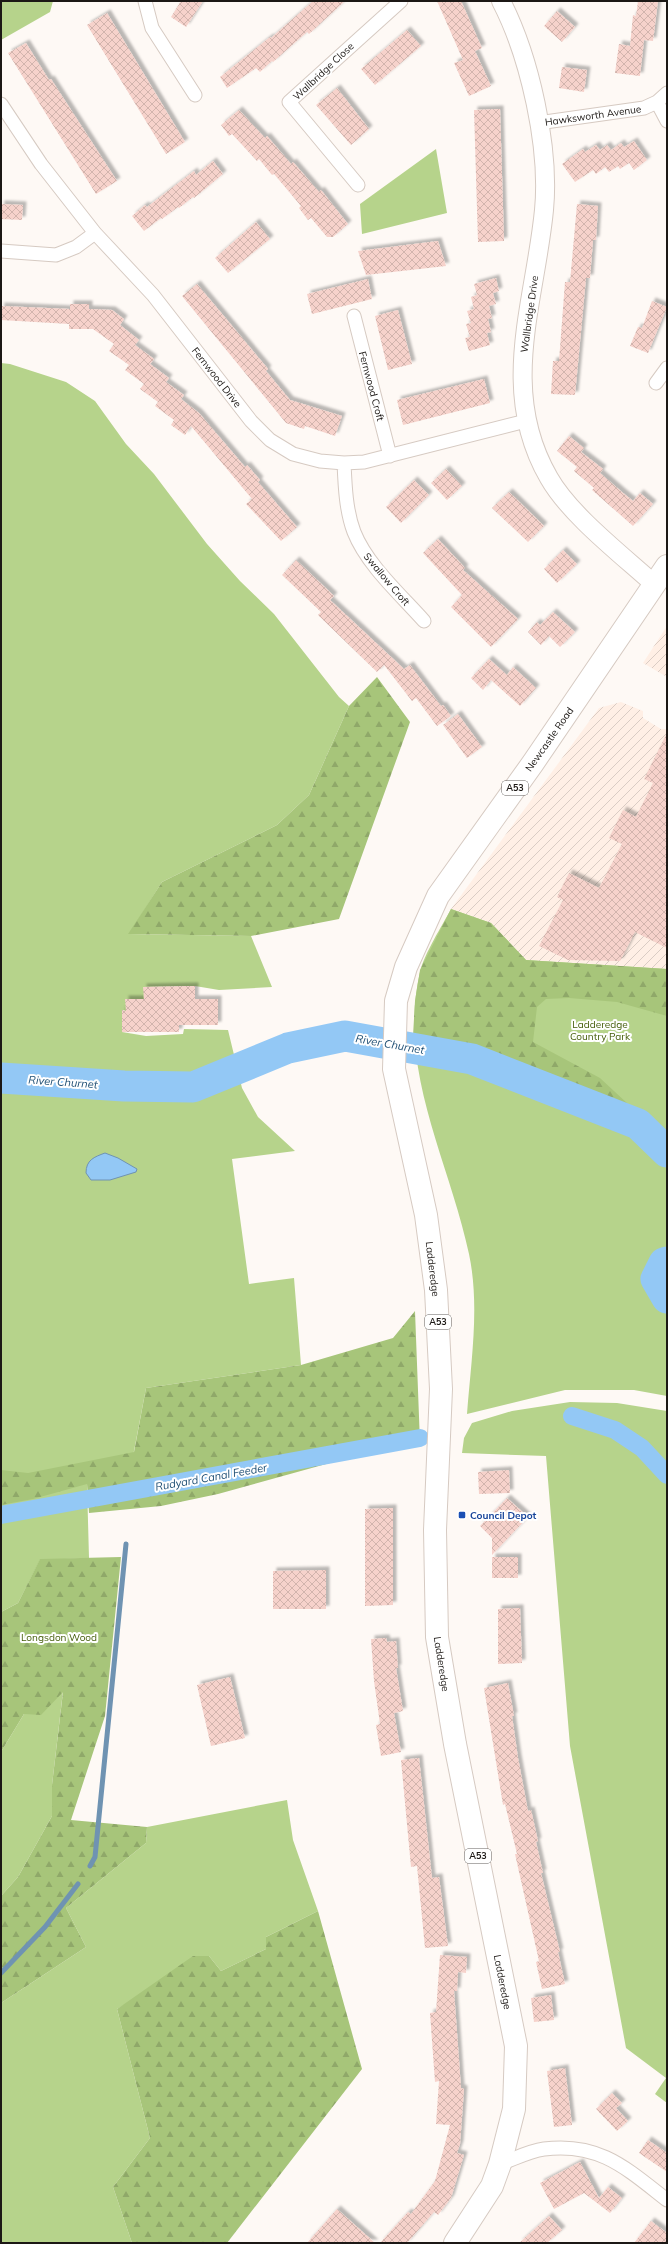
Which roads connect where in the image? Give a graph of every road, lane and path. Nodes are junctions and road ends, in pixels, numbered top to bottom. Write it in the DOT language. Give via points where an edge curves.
graph roads {
  1 [pos="145,1"];
  2 [pos="401,1"];
  3 [pos="501,1"];
  4 [pos="667,93"];
  5 [pos="195,95"];
  6 [pos="657,102"];
  7 [pos="1,104"];
  8 [pos="667,121"];
  9 [pos="538,123"];
  10 [pos="358,185"];
  11 [pos="95,234"];
  12 [pos="1,251"];
  13 [pos="354,316"];
  14 [pos="667,368"];
  15 [pos="656,383"];
  16 [pos="526,421"];
  17 [pos="390,456"];
  18 [pos="344,463"];
  19 [pos="667,566"];
  20 [pos="655,585"];
  21 [pos="424,621"];
  22 [pos="394,1069"];
  23 [pos="500,2164"];
  24 [pos="667,2200"];
  25 [pos="460,2241"];
  1 -- 5 [label="street" via="152,28"];
  2 -- 10 [label="street, Wallbridge Close" via="289,102"];
  3 -- 9 [label="street, Wallbridge Drive" via="530,79"];
  4 -- 6 [label="street, Hawksworth Avenue"];
  6 -- 8 [label="street"];
  6 -- 9 [label="street, Hawksworth Avenue" via="628,112"];
  7 -- 11 [label="street, Fernwood Drive" via="41,164"];
  9 -- 16 [label="street, Wallbridge Drive" via="545,170 544,209 521,367"];
  11 -- 12 [label="street" via="76,247 56,255"];
  11 -- 18 [label="street, Fernwood Drive" via="153,296 251,421 270,440 293,454 320,461"];
  13 -- 17 [label="street, Fernwood Croft"];
  14 -- 15 [label="street"];
  16 -- 17 [label="street, Fernwood Drive"];
  16 -- 20 [label="street, Wallbridge Drive" via="540,460 565,501"];
  17 -- 18 [label="street, Fernwood Drive" via="364,462"];
  18 -- 21 [label="street, Swallow Croft" via="350,516 360,545 368,558"];
  19 -- 20 [label="highway, Newcastle Road / A53"];
  20 -- 22 [label="highway, Newcastle Road / A53" via="438,896 406,968 396,1001"];
  22 -- 23 [label="highway, Ladderedge / A53" via="426,1215 436,1290 441,1389 435,1530 437,1637 455,1744 516,2046 514,2109"];
  23 -- 24 [label="street" via="543,2149 588,2149 621,2165"];
  23 -- 25 [label="highway, Ladderedge / A53" via="492,2186"];
}
